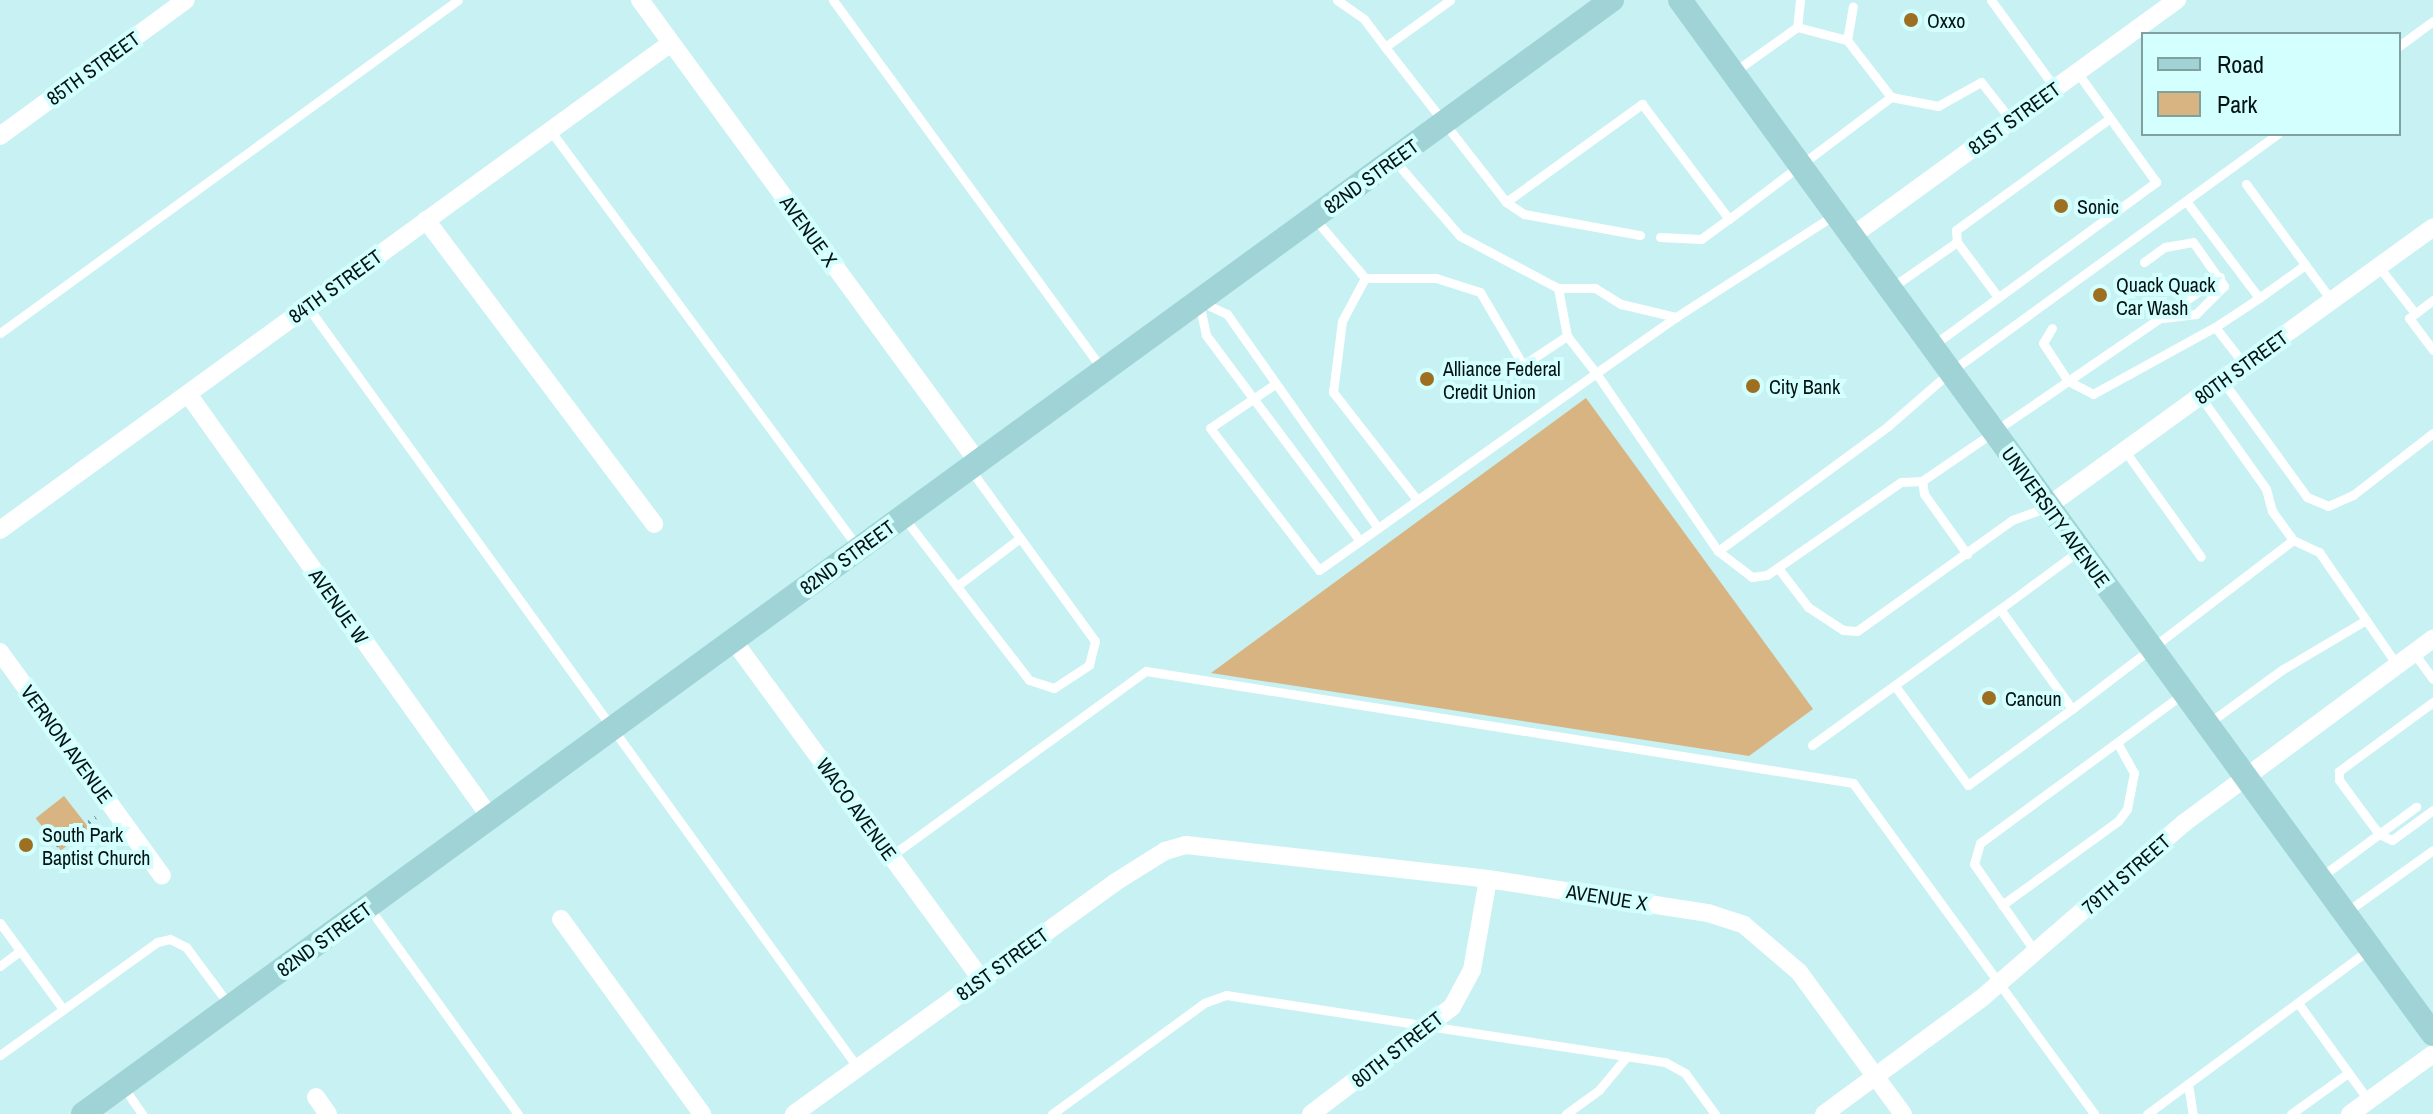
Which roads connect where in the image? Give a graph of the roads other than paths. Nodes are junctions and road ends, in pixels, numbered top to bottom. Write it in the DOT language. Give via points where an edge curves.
graph roads {
  1 [pos="186,0"];
  2 [pos="458,0"];
  3 [pos="640,0"];
  4 [pos="833,0"];
  5 [pos="1337,0"];
  6 [pos="1450,0"];
  7 [pos="1612,0"];
  8 [pos="1680,0"];
  9 [pos="1800,0"];
  10 [pos="1991,0"];
  11 [pos="2177,0"];
  12 [pos="1853,7"];
  13 [pos="2433,21"];
  14 [pos="1797,27"];
  15 [pos="1847,40"];
  16 [pos="671,43"];
  17 [pos="2401,45"];
  18 [pos="1385,47"];
  19 [pos="2077,72"];
  20 [pos="1733,73"];
  21 [pos="2055,88"];
  22 [pos="1891,97"];
  23 [pos="2110,118"];
  24 [pos="2011,120"];
  25 [pos="1442,124"];
  26 [pos="550,130"];
  27 [pos="0,136"];
  28 [pos="2275,136"];
  29 [pos="1393,160"];
  30 [pos="1799,164"];
  31 [pos="2246,184"];
  32 [pos="2186,201"];
  33 [pos="1506,202"];
  34 [pos="1836,214"];
  35 [pos="1313,218"];
  36 [pos="1729,219"];
  37 [pos="426,220"];
  38 [pos="2433,227"];
  39 [pos="1640,235"];
  40 [pos="1852,236"];
  41 [pos="1660,237"];
  42 [pos="1957,242"];
  43 [pos="2144,262"];
  44 [pos="2305,265"];
  45 [pos="2379,267"];
  46 [pos="2220,277"];
  47 [pos="1365,278"];
  48 [pos="1558,288"];
  49 [pos="1890,289"];
  50 [pos="1998,297"];
  51 [pos="2259,298"];
  52 [pos="2433,300"];
  53 [pos="1199,301"];
  54 [pos="2332,301"];
  55 [pos="307,306"];
  56 [pos="2415,313"];
  57 [pos="1676,317"];
  58 [pos="2162,318"];
  59 [pos="2215,327"];
  60 [pos="2052,328"];
  61 [pos="0,333"];
  62 [pos="1567,336"];
  63 [pos="1932,346"];
  64 [pos="2433,350"];
  65 [pos="2244,364"];
  66 [pos="1103,371"];
  67 [pos="1950,372"];
  68 [pos="1596,373"];
  69 [pos="2222,380"];
  70 [pos="2068,381"];
  71 [pos="1275,384"];
  72 [pos="188,394"];
  73 [pos="2200,396"];
  74 [pos="1254,399"];
  75 [pos="1992,429"];
  76 [pos="2433,433"];
  77 [pos="2125,451"];
  78 [pos="974,465"];
  79 [pos="1922,481"];
  80 [pos="1417,500"];
  81 [pos="2048,506"];
  82 [pos="903,517"];
  83 [pos="654,524"];
  84 [pos="1378,528"];
  85 [pos="0,530"];
  86 [pos="1020,538"];
  87 [pos="2293,540"];
  88 [pos="1360,541"];
  89 [pos="859,549"];
  90 [pos="2080,550"];
  91 [pos="1718,551"];
  92 [pos="1967,554"];
  93 [pos="2201,557"];
  94 [pos="1778,568"];
  95 [pos="957,586"];
  96 [pos="2000,609"];
  97 [pos="2366,620"];
  98 [pos="2433,639"];
  99 [pos="733,640"];
  100 [pos="2152,649"];
  101 [pos="0,652"];
  102 [pos="2413,653"];
  103 [pos="2397,665"];
  104 [pos="2433,679"];
  105 [pos="1895,686"];
  106 [pos="2184,693"];
  107 [pos="2433,702"];
  108 [pos="2072,709"];
  109 [pos="2207,724"];
  110 [pos="615,727"];
  111 [pos="2117,742"];
  112 [pos="1812,745"];
  113 [pos="2245,776"];
  114 [pos="2416,807"];
  115 [pos="2433,810"];
  116 [pos="490,817"];
  117 [pos="2379,834"];
  118 [pos="1222,849"];
  119 [pos="2433,850"];
  120 [pos="891,856"];
  121 [pos="162,876"];
  122 [pos="2319,878"];
  123 [pos="1488,879"];
  124 [pos="2002,905"];
  125 [pos="368,906"];
  126 [pos="2345,913"];
  127 [pos="561,919"];
  128 [pos="0,923"];
  129 [pos="2370,949"];
  130 [pos="20,951"];
  131 [pos="2036,953"];
  132 [pos="0,966"];
  133 [pos="981,979"];
  134 [pos="1999,984"];
  135 [pos="2298,1003"];
  136 [pos="230,1006"];
  137 [pos="63,1009"];
  138 [pos="1433,1025"];
  139 [pos="2433,1034"];
  140 [pos="2433,1054"];
  141 [pos="0,1055"];
  142 [pos="1627,1056"];
  143 [pos="858,1068"];
  144 [pos="2348,1073"];
  145 [pos="1875,1077"];
  146 [pos="2188,1084"];
  147 [pos="122,1086"];
  148 [pos="316,1097"];
  149 [pos="2369,1101"];
  150 [pos="83,1114"];
  151 [pos="142,1114"];
  152 [pos="328,1114"];
  153 [pos="518,1114"];
  154 [pos="702,1114"];
  155 [pos="794,1114"];
  156 [pos="1052,1114"];
  157 [pos="1311,1114"];
  158 [pos="1566,1114"];
  159 [pos="1715,1114"];
  160 [pos="1824,1114"];
  161 [pos="1903,1114"];
  162 [pos="2094,1114"];
  163 [pos="2147,1114"];
  164 [pos="2193,1114"];
  165 [pos="2291,1114"];
  166 [pos="2350,1114"];
  1 -- 27 [label="street, 85TH STREET"];
  2 -- 61 [label="lane"];
  3 -- 16 [label="street, AVENUE X"];
  4 -- 66 [label="lane"];
  5 -- 18 [label="lane" via="1364,19"];
  6 -- 18 [label="lane"];
  7 -- 25 [label="main road, 82ND STREET"];
  8 -- 20 [label="main road, UNIVERSITY AVENUE"];
  9 -- 14 [label="lane"];
  10 -- 21 [label="lane"];
  11 -- 19 [label="street, 81ST STREET"];
  12 -- 15 [label="lane"];
  13 -- 17 [label="lane"];
  14 -- 15 [label="lane"];
  14 -- 20 [label="lane"];
  15 -- 22 [label="lane"];
  16 -- 26 [label="street, 84TH STREET"];
  16 -- 78 [label="street, AVENUE X"];
  18 -- 25 [label="lane"];
  19 -- 21 [label="street, 81ST STREET"];
  19 -- 23 [label="lane"];
  20 -- 30 [label="main road, UNIVERSITY AVENUE"];
  21 -- 24 [label="street, 81ST STREET"];
  22 -- 24 [label="lane" via="1938,106 1981,82"];
  22 -- 30 [label="lane"];
  23 -- 42 [label="lane" via="1956,230"];
  23 -- 50 [label="lane" via="2156,182"];
  24 -- 40 [label="street, 81ST STREET"];
  25 -- 29 [label="main road, 82ND STREET"];
  25 -- 33 [label="lane"];
  26 -- 37 [label="street, 84TH STREET"];
  26 -- 89 [label="lane"];
  28 -- 32 [label="lane"];
  29 -- 35 [label="main road, 82ND STREET"];
  29 -- 48 [label="lane" via="1460,236"];
  30 -- 34 [label="main road, UNIVERSITY AVENUE"];
  30 -- 36 [label="lane"];
  31 -- 44 [label="lane"];
  32 -- 51 [label="lane"];
  32 -- 67 [label="lane"];
  33 -- 36 [label="lane" via="1642,104"];
  33 -- 39 [label="lane" via="1524,214"];
  34 -- 40 [label="main road, UNIVERSITY AVENUE"];
  34 -- 57 [label="lane"];
  35 -- 47 [label="lane"];
  35 -- 53 [label="main road, 82ND STREET"];
  36 -- 41 [label="lane" via="1701,239"];
  37 -- 55 [label="street, 84TH STREET"];
  37 -- 83 [label="street"];
  38 -- 45 [label="street, 80TH STREET"];
  40 -- 49 [label="main road, UNIVERSITY AVENUE"];
  42 -- 49 [label="lane"];
  42 -- 50 [label="lane"];
  43 -- 46 [label="lane" via="2165,247 2193,242"];
  44 -- 51 [label="lane"];
  44 -- 54 [label="lane"];
  45 -- 54 [label="street, 80TH STREET"];
  45 -- 56 [label="lane"];
  46 -- 58 [label="lane"];
  46 -- 58 [label="lane" via="2224,286 2218,298 2196,314"];
  47 -- 62 [label="lane" via="1436,278 1480,292 1523,365"];
  47 -- 80 [label="lane" via="1342,321 1333,392"];
  48 -- 57 [label="lane" via="1595,288 1621,304"];
  48 -- 62 [label="lane"];
  49 -- 63 [label="main road, UNIVERSITY AVENUE"];
  50 -- 63 [label="lane"];
  51 -- 59 [label="lane"];
  52 -- 56 [label="lane"];
  53 -- 66 [label="main road, 82ND STREET"];
  53 -- 71 [label="lane" via="1227,314"];
  53 -- 74 [label="lane" via="1206,335"];
  54 -- 65 [label="street, 80TH STREET"];
  55 -- 72 [label="street, 84TH STREET"];
  55 -- 110 [label="lane"];
  56 -- 64 [label="lane" via="2409,318"];
  57 -- 68 [label="lane"];
  58 -- 70 [label="lane"];
  59 -- 65 [label="lane"];
  59 -- 70 [label="lane" via="2108,390 2093,394"];
  60 -- 70 [label="lane" via="2043,343"];
  62 -- 68 [label="lane"];
  63 -- 67 [label="main road, UNIVERSITY AVENUE"];
  65 -- 69 [label="street, 80TH STREET"];
  66 -- 78 [label="main road, 82ND STREET"];
  67 -- 75 [label="main road, UNIVERSITY AVENUE"];
  67 -- 91 [label="lane" via="1888,426"];
  68 -- 80 [label="lane"];
  68 -- 91 [label="lane"];
  69 -- 73 [label="street, 80TH STREET"];
  69 -- 76 [label="lane" via="2307,497 2328,506 2353,495"];
  70 -- 75 [label="lane"];
  71 -- 74 [label="lane"];
  71 -- 84 [label="lane"];
  72 -- 85 [label="street, 84TH STREET"];
  72 -- 116 [label="street, AVENUE W"];
  73 -- 77 [label="street, 80TH STREET"];
  73 -- 87 [label="lane" via="2266,489 2272,511"];
  74 -- 88 [label="lane"];
  74 -- 88 [label="lane" via="1210,428 1319,570"];
  75 -- 79 [label="lane"];
  75 -- 81 [label="main road, UNIVERSITY AVENUE"];
  77 -- 81 [label="street, 80TH STREET"];
  77 -- 93 [label="lane"];
  78 -- 82 [label="main road, 82ND STREET"];
  78 -- 86 [label="lane"];
  79 -- 92 [label="lane" via="1924,494"];
  79 -- 94 [label="lane" via="1901,482"];
  80 -- 84 [label="lane"];
  81 -- 90 [label="main road, UNIVERSITY AVENUE"];
  81 -- 92 [label="lane" via="2012,520"];
  82 -- 89 [label="main road, 82ND STREET"];
  82 -- 95 [label="lane"];
  84 -- 88 [label="lane"];
  86 -- 95 [label="lane"];
  86 -- 95 [label="lane" via="1095,641 1089,665 1054,688 1029,680"];
  87 -- 97 [label="lane" via="2319,552"];
  87 -- 100 [label="lane"];
  89 -- 99 [label="main road, 82ND STREET"];
  90 -- 96 [label="lane"];
  90 -- 100 [label="main road, UNIVERSITY AVENUE"];
  91 -- 94 [label="lane" via="1752,577"];
  92 -- 94 [label="lane" via="1857,631 1843,630 1808,607"];
  96 -- 105 [label="lane"];
  96 -- 108 [label="lane"];
  97 -- 103 [label="lane"];
  97 -- 109 [label="lane" via="2283,669"];
  98 -- 102 [label="street, 79TH STREET"];
  99 -- 110 [label="main road, 82ND STREET"];
  99 -- 120 [label="street, WACO AVENUE"];
  100 -- 106 [label="main road, UNIVERSITY AVENUE"];
  100 -- 108 [label="lane"];
  101 -- 121 [label="street, VERNON AVENUE"];
  102 -- 103 [label="street, 79TH STREET"];
  102 -- 104 [label="lane"];
  103 -- 113 [label="street, 79TH STREET"];
  105 -- 108 [label="lane" via="1968,785"];
  105 -- 112 [label="lane"];
  106 -- 109 [label="main road, UNIVERSITY AVENUE"];
  106 -- 111 [label="lane"];
  107 -- 117 [label="lane" via="2339,771 2339,780"];
  109 -- 113 [label="main road, UNIVERSITY AVENUE"];
  110 -- 116 [label="main road, 82ND STREET"];
  110 -- 143 [label="lane"];
  111 -- 124 [label="lane" via="2134,773 2127,809 2118,821"];
  111 -- 124 [label="lane" via="1980,843 1974,864"];
  113 -- 122 [label="main road, UNIVERSITY AVENUE"];
  113 -- 131 [label="street, 79TH STREET"];
  114 -- 117 [label="lane"];
  115 -- 117 [label="lane" via="2392,840"];
  116 -- 125 [label="main road, 82ND STREET"];
  117 -- 122 [label="lane"];
  118 -- 123 [label="street, AVENUE X"];
  118 -- 133 [label="street, 81ST STREET" via="1186,845 1165,851"];
  119 -- 126 [label="lane"];
  120 -- 133 [label="street, WACO AVENUE"];
  120 -- 134 [label="lane" via="1146,671 1853,783"];
  122 -- 126 [label="main road, UNIVERSITY AVENUE"];
  123 -- 138 [label="street, 80TH STREET" via="1472,970 1452,1007"];
  123 -- 145 [label="street, AVENUE X" via="1708,913 1744,925 1799,972"];
  124 -- 131 [label="lane"];
  125 -- 136 [label="main road, 82ND STREET"];
  125 -- 153 [label="lane"];
  126 -- 129 [label="main road, UNIVERSITY AVENUE"];
  127 -- 154 [label="street"];
  128 -- 130 [label="lane"];
  129 -- 135 [label="lane"];
  129 -- 139 [label="main road, UNIVERSITY AVENUE"];
  130 -- 132 [label="lane"];
  130 -- 137 [label="lane"];
  131 -- 134 [label="street, 79TH STREET"];
  133 -- 143 [label="street, 81ST STREET"];
  134 -- 145 [label="street, 79TH STREET"];
  134 -- 162 [label="lane"];
  135 -- 144 [label="lane"];
  135 -- 146 [label="lane"];
  136 -- 137 [label="lane" via="186,947 170,939 157,942"];
  136 -- 147 [label="main road, 82ND STREET"];
  137 -- 141 [label="lane"];
  138 -- 142 [label="lane"];
  138 -- 156 [label="lane" via="1226,995 1204,1003"];
  138 -- 157 [label="street, 80TH STREET"];
  140 -- 149 [label="street"];
  142 -- 158 [label="lane" via="1599,1090"];
  142 -- 159 [label="lane" via="1665,1062 1685,1073"];
  143 -- 155 [label="street, 81ST STREET"];
  144 -- 149 [label="lane"];
  144 -- 165 [label="lane"];
  145 -- 160 [label="street, 79TH STREET"];
  145 -- 161 [label="street, AVENUE X"];
  146 -- 163 [label="lane"];
  146 -- 164 [label="lane"];
  147 -- 150 [label="main road, 82ND STREET"];
  147 -- 151 [label="lane"];
  148 -- 152 [label="street"];
  149 -- 166 [label="street"];
}
